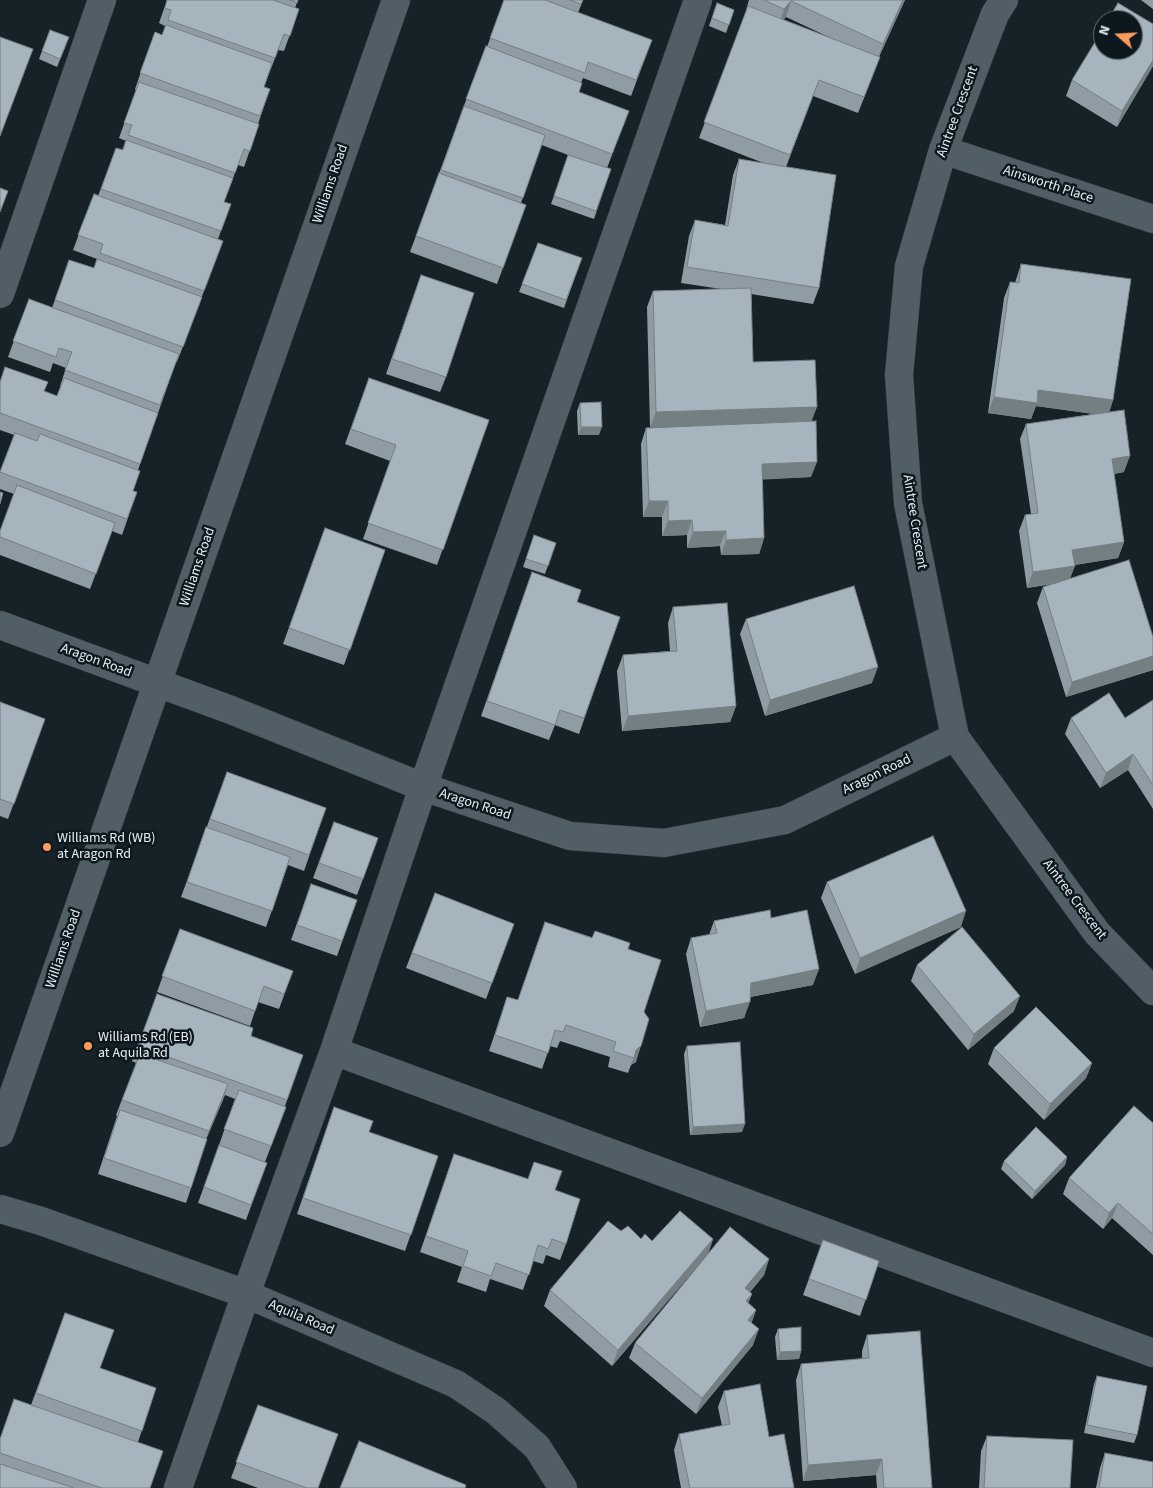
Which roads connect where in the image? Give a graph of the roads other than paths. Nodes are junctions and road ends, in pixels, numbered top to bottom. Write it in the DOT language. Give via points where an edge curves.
graph roads {
  1 [pos="102,0"];
  2 [pos="396,0"];
  3 [pos="698,0"];
  4 [pos="1004,0"];
  5 [pos="943,150"];
  6 [pos="1153,219"];
  7 [pos="0,294"];
  8 [pos="0,625"];
  9 [pos="157,683"];
  10 [pos="955,737"];
  11 [pos="423,788"];
  12 [pos="1153,991"];
  13 [pos="334,1051"];
  14 [pos="0,1134"];
  15 [pos="0,1209"];
  16 [pos="246,1294"];
  17 [pos="1153,1352"];
  18 [pos="178,1488"];
  19 [pos="563,1488"];
  1 -- 7 [label="street"];
  2 -- 9 [label="street, Williams Road"];
  3 -- 11 [label="street"];
  4 -- 5 [label="street, Aintree Crescent" via="995,14"];
  5 -- 6 [label="street, Ainsworth Place"];
  5 -- 10 [label="street, Aintree Crescent" via="909,266 899,375 908,503"];
  8 -- 9 [label="street, Aragon Road"];
  9 -- 11 [label="street, Aragon Road"];
  9 -- 14 [label="street, Williams Road"];
  10 -- 11 [label="street, Aragon Road" via="785,820 664,844 570,836"];
  10 -- 12 [label="street, Aintree Crescent" via="1097,933"];
  11 -- 13 [label="street"];
  13 -- 16 [label="street"];
  13 -- 17 [label="street"];
  15 -- 16 [label="street, Aquila Road"];
  16 -- 18 [label="street"];
  16 -- 19 [label="street, Aquila Road" via="456,1384 496,1411 537,1447"];
}
